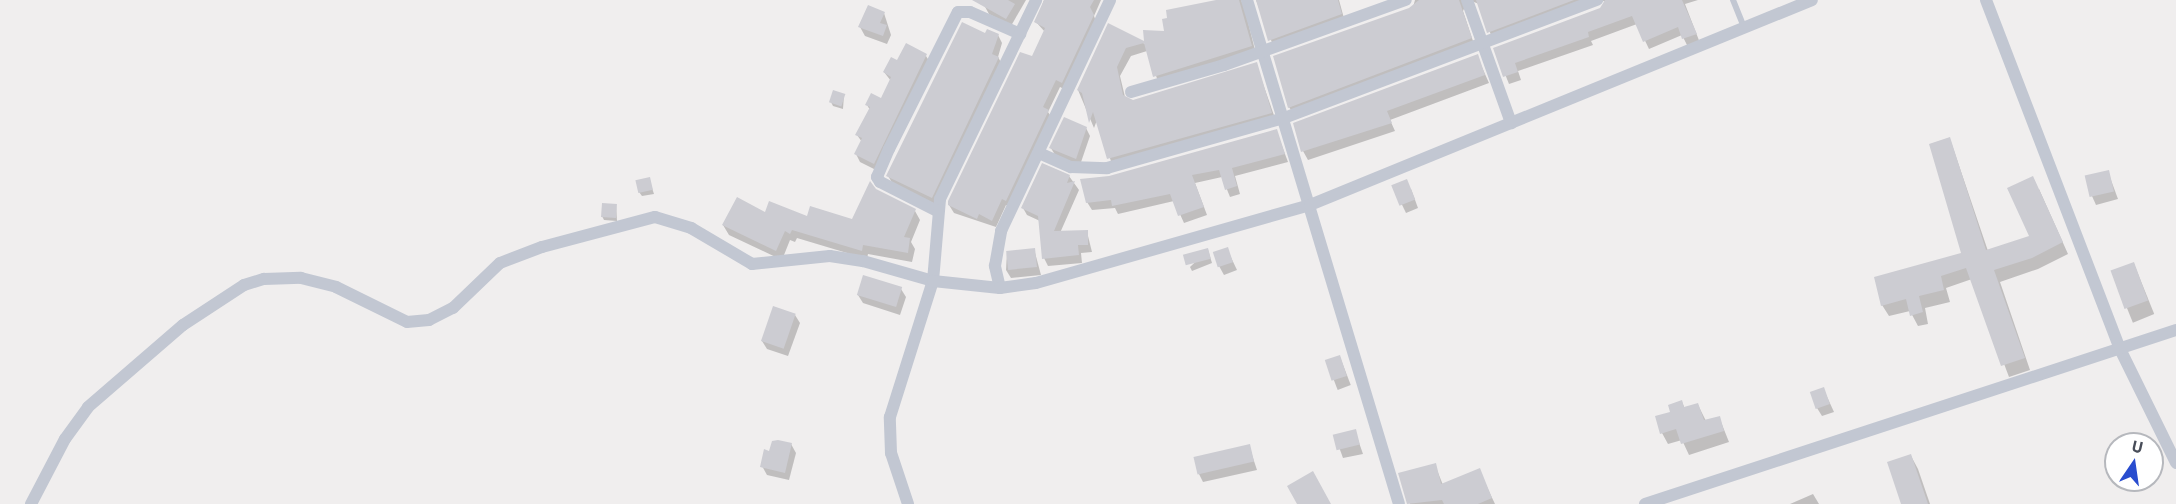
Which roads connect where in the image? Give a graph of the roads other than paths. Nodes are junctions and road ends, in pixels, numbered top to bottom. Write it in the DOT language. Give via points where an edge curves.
graph roads {
  1 [pos="1036,0"];
  2 [pos="1110,0"];
  3 [pos="1247,0"];
  4 [pos="1406,0"];
  5 [pos="1467,0"];
  6 [pos="1597,0"];
  7 [pos="1733,0"];
  8 [pos="1812,0"];
  9 [pos="1986,0"];
  10 [pos="1744,27"];
  11 [pos="1020,34"];
  12 [pos="1482,42"];
  13 [pos="1263,51"];
  14 [pos="1131,92"];
  15 [pos="1284,118"];
  16 [pos="1511,123"];
  17 [pos="1040,153"];
  18 [pos="1310,205"];
  19 [pos="937,211"];
  20 [pos="933,282"];
  21 [pos="1000,288"];
  22 [pos="2176,330"];
  23 [pos="2120,349"];
  24 [pos="2176,463"];
  25 [pos="31,504"];
  26 [pos="908,504"];
  27 [pos="1399,504"];
  28 [pos="1645,504"];
  1 -- 11 [label="street"];
  2 -- 17 [label="street"];
  3 -- 13 [label="street"];
  4 -- 13 [label="street"];
  5 -- 12 [label="street"];
  6 -- 12 [label="street"];
  7 -- 10 [label="lane"];
  8 -- 10 [label="street"];
  9 -- 23 [label="street"];
  10 -- 16 [label="street"];
  11 -- 19 [label="street"];
  11 -- 19 [label="street" via="970,12 958,12 890,149 877,177 880,182"];
  12 -- 15 [label="street"];
  12 -- 16 [label="street"];
  13 -- 14 [label="street"];
  13 -- 15 [label="street"];
  15 -- 17 [label="street" via="1096,170 1071,167"];
  15 -- 18 [label="street"];
  16 -- 18 [label="street"];
  17 -- 21 [label="street" via="999,239 995,266"];
  18 -- 21 [label="street" via="1083,273"];
  18 -- 27 [label="street"];
  19 -- 20 [label="street"];
  20 -- 21 [label="street"];
  20 -- 25 [label="street" via="863,261 830,256 752,264 691,228 655,217 542,247 500,263 453,308 429,320 407,322 336,287 301,278 264,279 244,285 183,325 88,407 65,439"];
  20 -- 26 [label="street" via="890,417 891,453"];
  22 -- 23 [label="street"];
  23 -- 24 [label="street"];
  23 -- 28 [label="street"];
}
